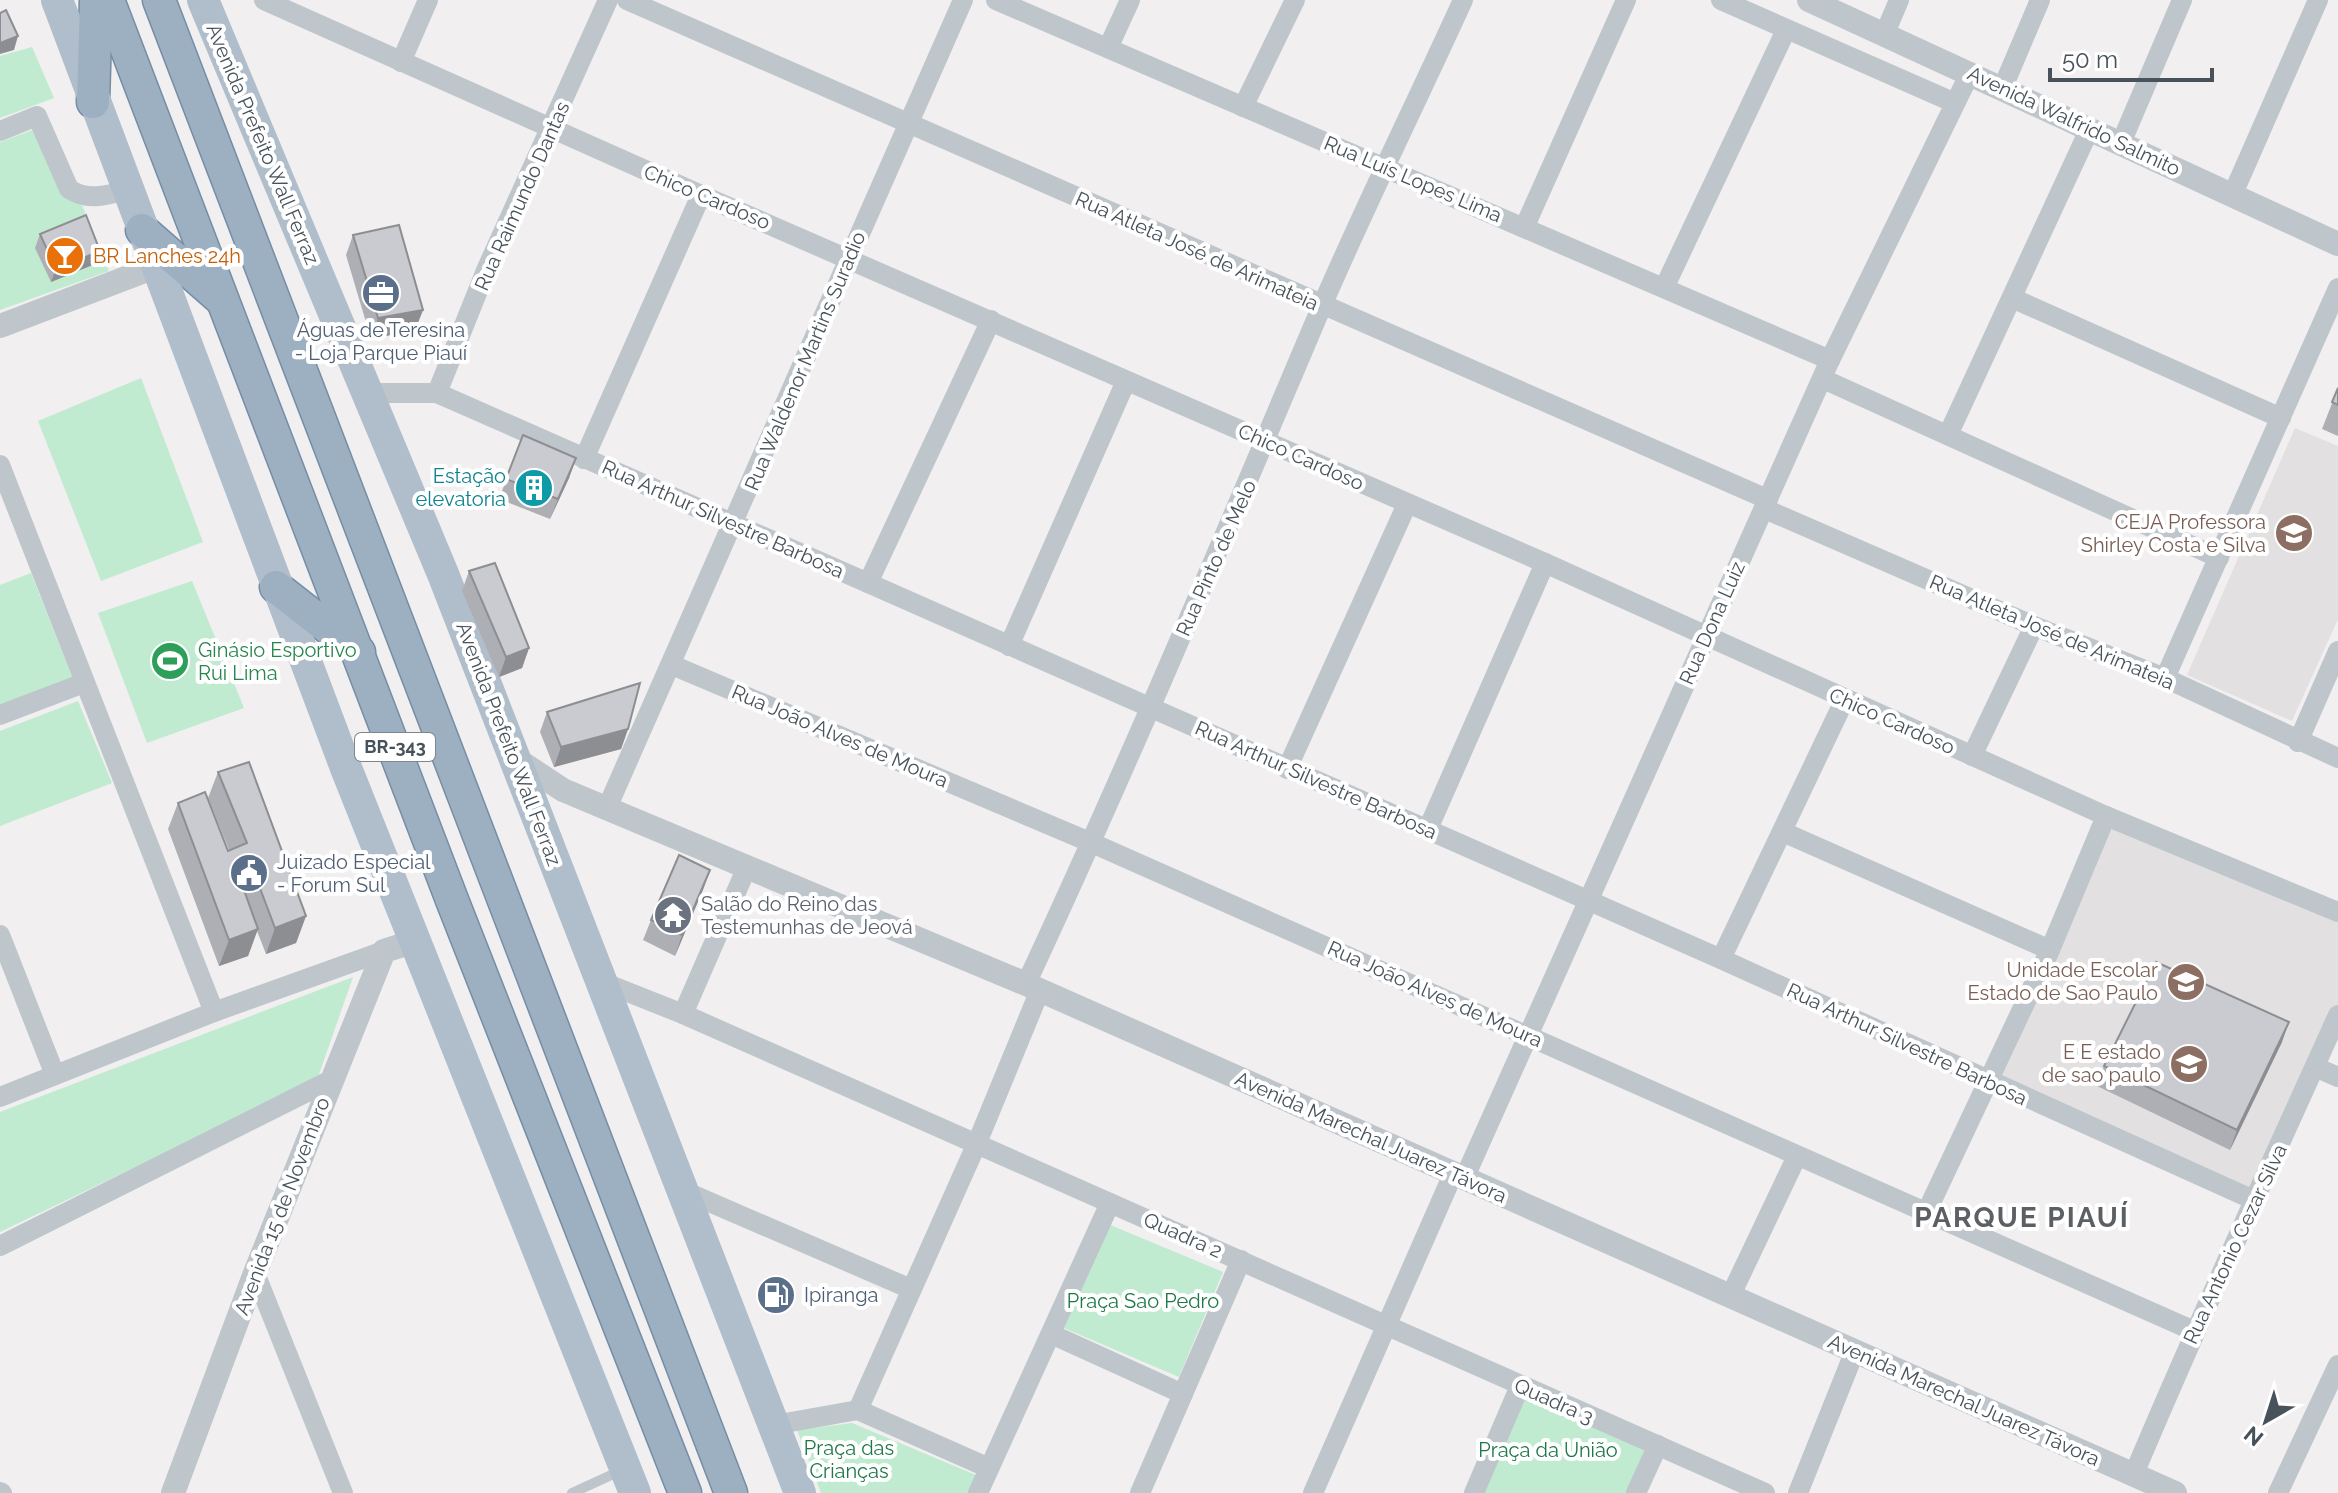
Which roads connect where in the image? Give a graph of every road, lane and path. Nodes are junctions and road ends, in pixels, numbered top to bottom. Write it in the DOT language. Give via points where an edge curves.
graph roads {
  1 [pos="57,0"];
  2 [pos="96,0"];
  3 [pos="108,0"];
  4 [pos="159,0"];
  5 [pos="264,0"];
  6 [pos="428,0"];
  7 [pos="608,0"];
  8 [pos="627,0"];
  9 [pos="963,0"];
  10 [pos="996,0"];
  11 [pos="1130,0"];
  12 [pos="1295,0"];
  13 [pos="1463,0"];
  14 [pos="1626,0"];
  15 [pos="1721,0"];
  16 [pos="1809,0"];
  17 [pos="1899,0"];
  18 [pos="2040,0"];
  19 [pos="2182,0"];
  20 [pos="2318,0"];
  21 [pos="210,4"];
  22 [pos="1786,30"];
  23 [pos="1885,33"];
  24 [pos="1108,48"];
  25 [pos="401,62"];
  26 [pos="1970,73"];
  27 [pos="2003,87"];
  28 [pos="93,102"];
  29 [pos="1955,103"];
  30 [pos="1243,107"];
  31 [pos="908,122"];
  32 [pos="2090,128"];
  33 [pos="553,129"];
  34 [pos="0,131"];
  35 [pos="2121,143"];
  36 [pos="1386,168"];
  37 [pos="126,190"];
  38 [pos="701,195"];
  39 [pos="2232,196"];
  40 [pos="1525,226"];
  41 [pos="142,230"];
  42 [pos="2338,244"];
  43 [pos="849,258"];
  44 [pos="155,267"];
  45 [pos="1665,286"];
  46 [pos="2338,288"];
  47 [pos="2012,298"];
  48 [pos="225,302"];
  49 [pos="1322,306"];
  50 [pos="991,320"];
  51 [pos="0,326"];
  52 [pos="1827,370"];
  53 [pos="1126,381"];
  54 [pos="367,393"];
  55 [pos="437,393"];
  56 [pos="2281,418"];
  57 [pos="1948,435"];
  58 [pos="1267,441"];
  59 [pos="584,459"];
  60 [pos="0,465"];
  61 [pos="1407,504"];
  62 [pos="1766,504"];
  63 [pos="734,524"];
  64 [pos="2219,558"];
  65 [pos="1545,563"];
  66 [pos="868,583"];
  67 [pos="276,587"];
  68 [pos="2034,626"];
  69 [pos="1705,636"];
  70 [pos="1009,646"];
  71 [pos="2338,651"];
  72 [pos="360,653"];
  73 [pos="672,665"];
  74 [pos="2165,678"];
  75 [pos="84,683"];
  76 [pos="1844,701"];
  77 [pos="1150,707"];
  78 [pos="0,715"];
  79 [pos="2298,742"];
  80 [pos="1972,756"];
  81 [pos="513,757"];
  82 [pos="2338,758"];
  83 [pos="1287,769"];
  84 [pos="563,790"];
  85 [pos="532,804"];
  86 [pos="607,808"];
  87 [pos="2106,816"];
  88 [pos="1428,829"];
  89 [pos="1783,832"];
  90 [pos="1092,843"];
  91 [pos="747,867"];
  92 [pos="1590,902"];
  93 [pos="2338,912"];
  94 [pos="0,935"];
  95 [pos="415,941"];
  96 [pos="2050,950"];
  97 [pos="384,951"];
  98 [pos="1721,959"];
  99 [pos="605,983"];
  100 [pos="1033,987"];
  101 [pos="214,1012"];
  102 [pos="683,1014"];
  103 [pos="2338,1015"];
  104 [pos="1529,1035"];
  105 [pos="2315,1067"];
  106 [pos="55,1075"];
  107 [pos="2338,1077"];
  108 [pos="331,1080"];
  109 [pos="1987,1081"];
  110 [pos="0,1097"];
  111 [pos="977,1143"];
  112 [pos="1797,1156"];
  113 [pos="1458,1176"];
  114 [pos="684,1191"];
  115 [pos="2256,1201"];
  116 [pos="1110,1203"];
  117 [pos="1927,1211"];
  118 [pos="3,1241"];
  119 [pos="1241,1260"];
  120 [pos="0,1267"];
  121 [pos="255,1273"];
  122 [pos="911,1289"];
  123 [pos="1730,1297"];
  124 [pos="1389,1324"];
  125 [pos="2194,1331"];
  126 [pos="1051,1334"];
  127 [pos="1854,1353"];
  128 [pos="2338,1365"];
  129 [pos="1520,1386"];
  130 [pos="1183,1394"];
  131 [pos="858,1410"];
  132 [pos="774,1425"];
  133 [pos="1658,1445"];
  134 [pos="989,1468"];
  135 [pos="2134,1474"];
  136 [pos="630,1481"];
  137 [pos="173,1493"];
  138 [pos="343,1493"];
  139 [pos="572,1493"];
  140 [pos="685,1493"];
  141 [pos="731,1493"];
  142 [pos="800,1493"];
  143 [pos="978,1493"];
  144 [pos="1140,1493"];
  145 [pos="1313,1493"];
  146 [pos="1474,1493"];
  147 [pos="1636,1493"];
  148 [pos="1765,1493"];
  149 [pos="1798,1493"];
  150 [pos="2175,1493"];
  151 [pos="2278,1493"];
  1 -- 28 [label="main road"];
  2 -- 28 [label="highway"];
  3 -- 48 [label="highway, BR-343"];
  4 -- 141 [label="highway, Avenida Prefeito Wall Ferraz / BR-343"];
  5 -- 25 [label="street, Chico Cardoso"];
  6 -- 25 [label="street"];
  7 -- 33 [label="street, Rua Raimundo Dantas"];
  8 -- 31 [label="street, Rua Atleta José de Arimateia"];
  9 -- 31 [label="street, Rua Waldenor Martins Suradio"];
  10 -- 24 [label="street, Rua Luís Lopes Lima"];
  11 -- 24 [label="street"];
  12 -- 30 [label="street"];
  13 -- 36 [label="street, Rua Pinto de Melo"];
  14 -- 40 [label="street"];
  15 -- 22 [label="street"];
  16 -- 23 [label="street, Avenida Walfrido Salmito"];
  17 -- 23 [label="street"];
  18 -- 27 [label="street"];
  19 -- 35 [label="street"];
  20 -- 39 [label="street"];
  21 -- 54 [label="main road, Avenida Prefeito Wall Ferraz"];
  22 -- 29 [label="street"];
  22 -- 45 [label="street"];
  23 -- 26 [label="street, Avenida Walfrido Salmito"];
  24 -- 30 [label="street, Rua Luís Lopes Lima"];
  25 -- 33 [label="street, Chico Cardoso"];
  26 -- 27 [label="street, Avenida Walfrido Salmito"];
  26 -- 29 [label="street, Rua Dona Luiz"];
  27 -- 32 [label="street, Avenida Walfrido Salmito"];
  28 -- 37 [label="main road"];
  29 -- 52 [label="street, Rua Dona Luiz"];
  30 -- 36 [label="street, Rua Luís Lopes Lima"];
  31 -- 43 [label="street, Rua Waldenor Martins Suradio"];
  31 -- 49 [label="street, Rua Atleta José de Arimateia"];
  32 -- 35 [label="street, Avenida Walfrido Salmito"];
  32 -- 47 [label="street"];
  33 -- 38 [label="street, Chico Cardoso"];
  33 -- 55 [label="street, Rua Raimundo Dantas" via="487,268"];
  34 -- 37 [label="street" via="37,116 69,189 103,197"];
  35 -- 39 [label="street, Avenida Walfrido Salmito"];
  36 -- 40 [label="street, Rua Luís Lopes Lima"];
  36 -- 49 [label="street, Rua Pinto de Melo"];
  37 -- 41 [label="main road"];
  38 -- 43 [label="street, Chico Cardoso"];
  38 -- 59 [label="street"];
  39 -- 42 [label="street, Avenida Walfrido Salmito"];
  40 -- 45 [label="street, Rua Luís Lopes Lima"];
  41 -- 44 [label="main road"];
  41 -- 48 [label="highway"];
  43 -- 50 [label="street, Chico Cardoso"];
  43 -- 63 [label="street, Rua Waldenor Martins Suradio"];
  44 -- 51 [label="street"];
  44 -- 67 [label="main road"];
  45 -- 52 [label="street, Rua Luís Lopes Lima"];
  46 -- 56 [label="street"];
  47 -- 56 [label="street"];
  47 -- 57 [label="street"];
  48 -- 72 [label="highway, BR-343"];
  49 -- 58 [label="street, Rua Pinto de Melo"];
  49 -- 62 [label="street, Rua Atleta José de Arimateia"];
  50 -- 53 [label="street, Chico Cardoso"];
  50 -- 66 [label="street"];
  52 -- 57 [label="street, Rua Luís Lopes Lima"];
  52 -- 62 [label="street, Rua Dona Luiz"];
  53 -- 58 [label="street, Chico Cardoso"];
  53 -- 70 [label="street"];
  54 -- 55 [label="street, Rua Arthur Silvestre Barbosa"];
  54 -- 81 [label="main road, Avenida Prefeito Wall Ferraz"];
  55 -- 59 [label="street, Rua Arthur Silvestre Barbosa"];
  56 -- 64 [label="street"];
  57 -- 64 [label="street, Rua Luís Lopes Lima"];
  58 -- 61 [label="street, Chico Cardoso"];
  58 -- 77 [label="street, Rua Pinto de Melo"];
  59 -- 63 [label="street, Rua Arthur Silvestre Barbosa"];
  60 -- 75 [label="street"];
  61 -- 65 [label="street, Chico Cardoso"];
  61 -- 83 [label="street"];
  62 -- 68 [label="street, Rua Atleta José de Arimateia"];
  62 -- 69 [label="street, Rua Dona Luiz"];
  63 -- 66 [label="street, Rua Arthur Silvestre Barbosa"];
  63 -- 73 [label="street, Rua Waldenor Martins Suradio"];
  64 -- 74 [label="street"];
  65 -- 69 [label="street, Chico Cardoso"];
  65 -- 88 [label="street"];
  66 -- 70 [label="street, Rua Arthur Silvestre Barbosa"];
  67 -- 72 [label="highway"];
  67 -- 95 [label="main road"];
  68 -- 74 [label="street, Rua Atleta José de Arimateia"];
  68 -- 80 [label="street"];
  69 -- 76 [label="street, Chico Cardoso"];
  69 -- 92 [label="street, Rua Dona Luiz"];
  70 -- 77 [label="street, Rua Arthur Silvestre Barbosa"];
  71 -- 79 [label="street"];
  72 -- 140 [label="highway, BR-343"];
  73 -- 86 [label="street, Rua Waldenor Martins Suradio"];
  73 -- 90 [label="street, Rua João Alves de Moura"];
  74 -- 79 [label="street, Rua Atleta José de Arimateia"];
  75 -- 78 [label="street"];
  75 -- 101 [label="street"];
  76 -- 80 [label="street, Chico Cardoso"];
  76 -- 89 [label="street"];
  77 -- 83 [label="street, Rua Arthur Silvestre Barbosa"];
  77 -- 90 [label="street, Rua Pinto de Melo"];
  79 -- 82 [label="street, Rua Atleta José de Arimateia"];
  80 -- 87 [label="street, Chico Cardoso"];
  81 -- 84 [label="street, Avenida Marechal Juarez Távora"];
  81 -- 85 [label="main road, Avenida Prefeito Wall Ferraz"];
  83 -- 88 [label="street, Rua Arthur Silvestre Barbosa"];
  84 -- 85 [label="street"];
  84 -- 86 [label="street, Avenida Marechal Juarez Távora"];
  85 -- 99 [label="main road, Avenida Prefeito Wall Ferraz"];
  86 -- 91 [label="street, Avenida Marechal Juarez Távora"];
  87 -- 93 [label="street, Chico Cardoso"];
  87 -- 96 [label="street"];
  88 -- 92 [label="street, Rua Arthur Silvestre Barbosa"];
  89 -- 96 [label="street"];
  89 -- 98 [label="street"];
  90 -- 100 [label="street, Rua Pinto de Melo"];
  90 -- 104 [label="street, Rua João Alves de Moura"];
  91 -- 100 [label="street, Avenida Marechal Juarez Távora"];
  91 -- 102 [label="street"];
  92 -- 98 [label="street, Rua Arthur Silvestre Barbosa"];
  92 -- 104 [label="street, Rua Dona Luiz"];
  94 -- 106 [label="street"];
  95 -- 97 [label="street"];
  95 -- 136 [label="main road"];
  96 -- 109 [label="street"];
  97 -- 101 [label="street"];
  97 -- 108 [label="street, Avenida 15 de Novembro"];
  98 -- 109 [label="street, Rua Arthur Silvestre Barbosa"];
  99 -- 102 [label="street, Quadra 2"];
  99 -- 114 [label="main road, Avenida Prefeito Wall Ferraz"];
  100 -- 111 [label="street, Rua Pinto de Melo"];
  100 -- 113 [label="street, Avenida Marechal Juarez Távora"];
  101 -- 106 [label="street"];
  102 -- 111 [label="street, Quadra 2"];
  103 -- 105 [label="street, Rua Antonio Cezar Silva"];
  104 -- 112 [label="street, Rua João Alves de Moura"];
  104 -- 113 [label="street, Rua Dona Luiz"];
  105 -- 107 [label="street"];
  105 -- 115 [label="street, Rua Antonio Cezar Silva"];
  106 -- 110 [label="street"];
  108 -- 118 [label="street"];
  108 -- 121 [label="street, Avenida 15 de Novembro"];
  109 -- 115 [label="street, Rua Arthur Silvestre Barbosa"];
  109 -- 117 [label="street"];
  111 -- 116 [label="street, Quadra 2"];
  111 -- 122 [label="street, Rua Pinto de Melo"];
  112 -- 117 [label="street, Rua João Alves de Moura"];
  112 -- 123 [label="street"];
  113 -- 123 [label="street, Avenida Marechal Juarez Távora"];
  113 -- 124 [label="street, Rua Dona Luiz"];
  114 -- 122 [label="street"];
  114 -- 132 [label="main road, Avenida Prefeito Wall Ferraz"];
  115 -- 125 [label="street, Rua Antonio Cezar Silva"];
  116 -- 119 [label="street, Quadra 2"];
  116 -- 126 [label="street"];
  117 -- 125 [label="street, Rua João Alves de Moura"];
  118 -- 120 [label="street"];
  119 -- 124 [label="street, Quadra 2"];
  119 -- 130 [label="street"];
  121 -- 137 [label="street, Avenida 15 de Novembro"];
  121 -- 138 [label="street"];
  122 -- 131 [label="street, Rua Pinto de Melo"];
  123 -- 127 [label="street, Avenida Marechal Juarez Távora"];
  124 -- 129 [label="street, Quadra 3"];
  124 -- 145 [label="street, Rua Dona Luiz"];
  125 -- 135 [label="street, Rua Antonio Cezar Silva"];
  126 -- 130 [label="street"];
  126 -- 134 [label="street"];
  127 -- 135 [label="street, Avenida Marechal Juarez Távora"];
  127 -- 149 [label="street"];
  128 -- 151 [label="street"];
  129 -- 133 [label="street, Quadra 3"];
  129 -- 146 [label="street"];
  130 -- 144 [label="street"];
  131 -- 132 [label="street"];
  131 -- 134 [label="street"];
  132 -- 142 [label="main road, Avenida Prefeito Wall Ferraz"];
  133 -- 147 [label="street"];
  133 -- 148 [label="street, Quadra 3"];
  134 -- 143 [label="street"];
  135 -- 150 [label="street, Avenida Marechal Juarez Távora"];
  136 -- 139 [label="lane"];
}
